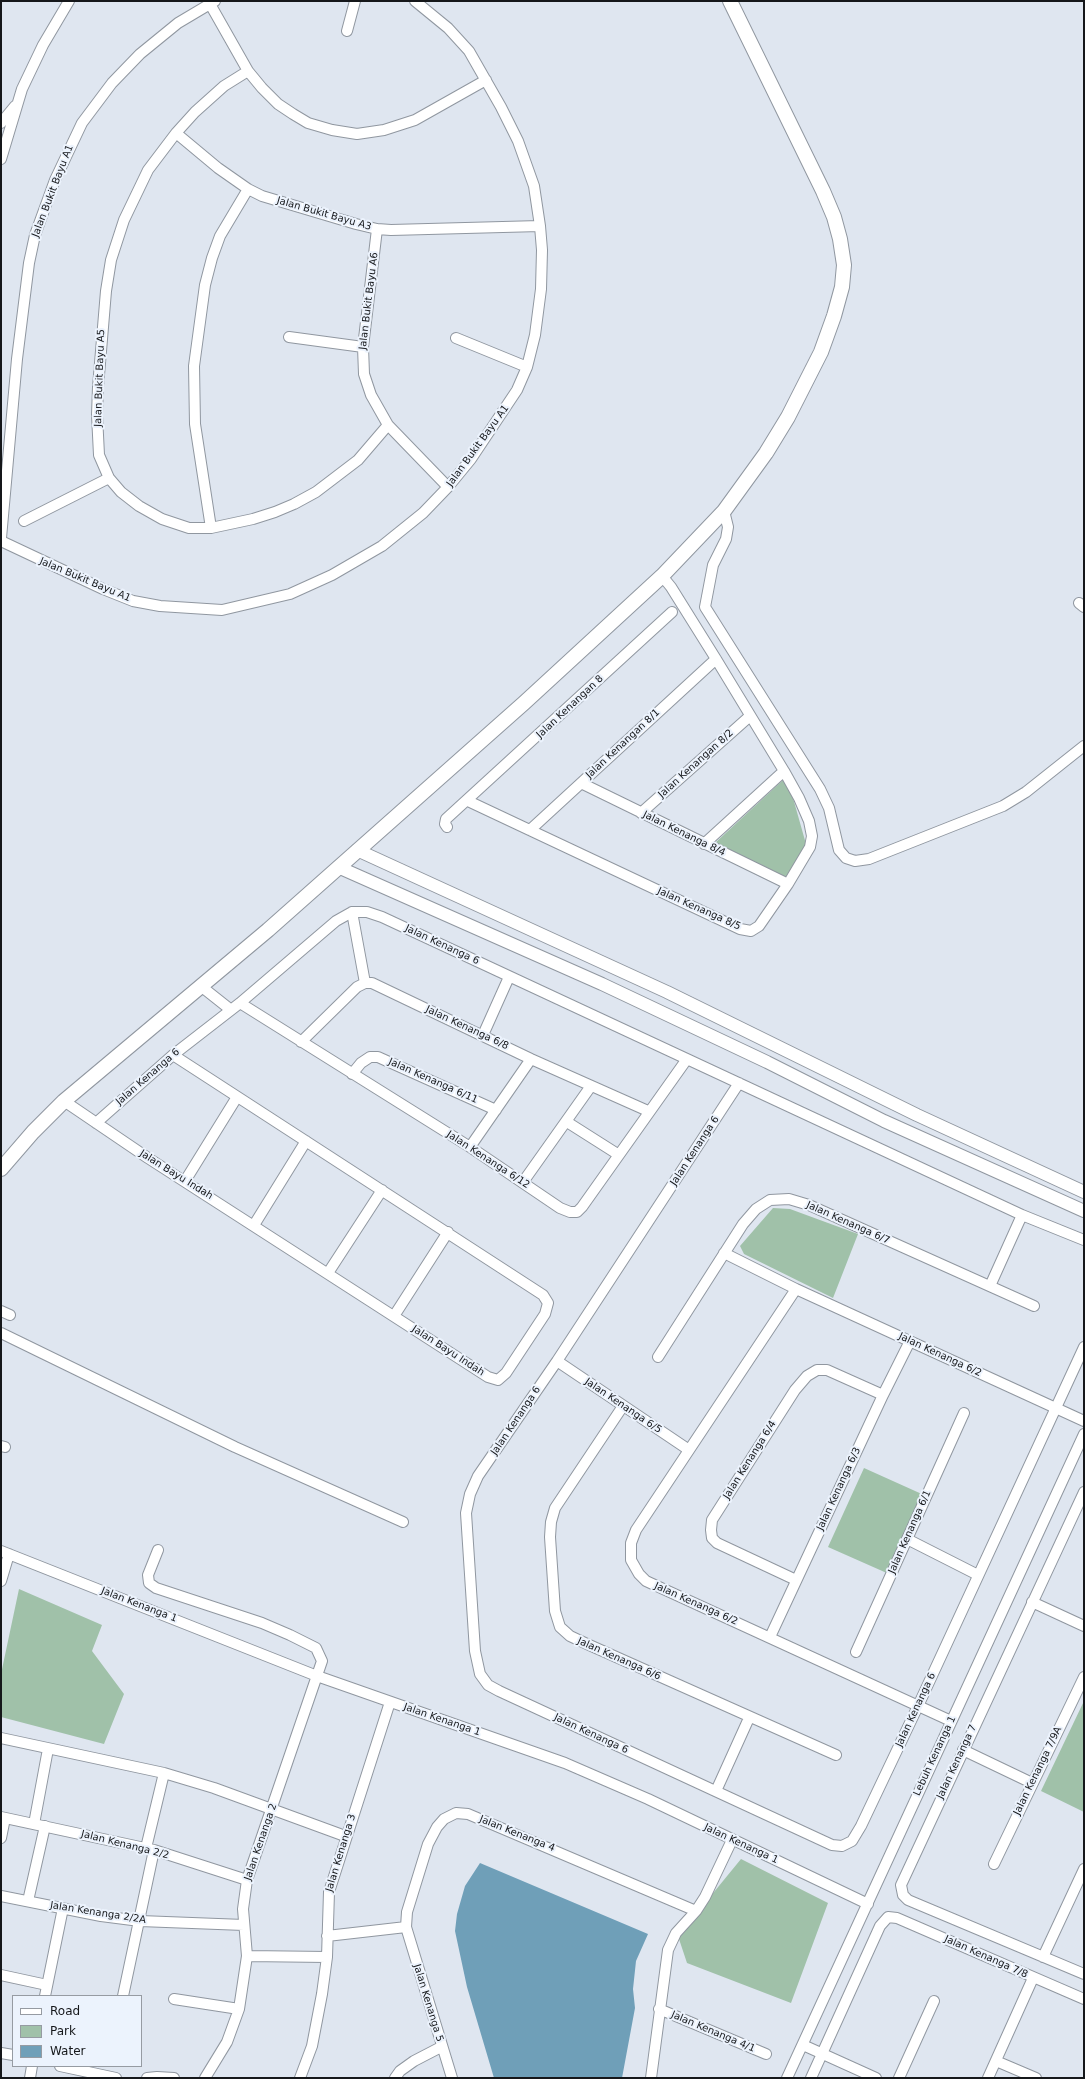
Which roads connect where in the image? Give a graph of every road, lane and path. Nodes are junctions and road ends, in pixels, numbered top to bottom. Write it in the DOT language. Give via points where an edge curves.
graph roads {
  1 [pos="69,1"];
  2 [pos="355,1"];
  3 [pos="415,1"];
  4 [pos="730,1"];
  5 [pos="213,2"];
  6 [pos="347,31"];
  7 [pos="248,71"];
  8 [pos="486,80"];
  9 [pos="17,104"];
  10 [pos="1,123"];
  11 [pos="176,133"];
  12 [pos="1,159"];
  13 [pos="248,189"];
  14 [pos="540,226"];
  15 [pos="378,229"];
  16 [pos="289,337"];
  17 [pos="456,338"];
  18 [pos="363,347"];
  19 [pos="527,366"];
  20 [pos="388,425"];
  21 [pos="109,478"];
  22 [pos="448,488"];
  23 [pos="724,511"];
  24 [pos="24,521"];
  25 [pos="211,528"];
  26 [pos="1,540"];
  27 [pos="662,576"];
  28 [pos="672,612"];
  29 [pos="716,659"];
  30 [pos="750,716"];
  31 [pos="1084,746"];
  32 [pos="784,771"];
  33 [pos="581,783"];
  34 [pos="468,801"];
  35 [pos="641,813"];
  36 [pos="447,827"];
  37 [pos="530,830"];
  38 [pos="704,844"];
  39 [pos="357,850"];
  40 [pos="338,867"];
  41 [pos="788,884"];
  42 [pos="352,912"];
  43 [pos="509,976"];
  44 [pos="366,983"];
  45 [pos="202,987"];
  46 [pos="240,1003"];
  47 [pos="231,1010"];
  48 [pos="483,1035"];
  49 [pos="301,1042"];
  50 [pos="173,1055"];
  51 [pos="532,1059"];
  52 [pos="687,1059"];
  53 [pos="352,1074"];
  54 [pos="739,1083"];
  55 [pos="591,1086"];
  56 [pos="237,1097"];
  57 [pos="64,1101"];
  58 [pos="496,1110"];
  59 [pos="648,1111"];
  60 [pos="566,1122"];
  61 [pos="96,1123"];
  62 [pos="306,1141"];
  63 [pos="470,1147"];
  64 [pos="619,1155"];
  65 [pos="1,1169"];
  66 [pos="185,1181"];
  67 [pos="523,1182"];
  68 [pos="382,1190"];
  69 [pos="1084,1192"];
  70 [pos="1084,1211"];
  71 [pos="1022,1215"];
  72 [pos="254,1225"];
  73 [pos="448,1232"];
  74 [pos="1084,1240"];
  75 [pos="724,1253"];
  76 [pos="328,1273"];
  77 [pos="990,1286"];
  78 [pos="796,1289"];
  79 [pos="1034,1306"];
  80 [pos="394,1316"];
  81 [pos="1,1333"];
  82 [pos="910,1341"];
  83 [pos="1084,1347"];
  84 [pos="658,1357"];
  85 [pos="557,1361"];
  86 [pos="883,1395"];
  87 [pos="623,1406"];
  88 [pos="1056,1408"];
  89 [pos="964,1413"];
  90 [pos="1084,1421"];
  91 [pos="1084,1434"];
  92 [pos="689,1450"];
  93 [pos="1084,1492"];
  94 [pos="403,1522"];
  95 [pos="907,1539"];
  96 [pos="158,1550"];
  97 [pos="5,1552"];
  98 [pos="978,1575"];
  99 [pos="796,1580"];
  100 [pos="1,1581"];
  101 [pos="1032,1602"];
  102 [pos="1084,1626"];
  103 [pos="770,1637"];
  104 [pos="856,1652"];
  105 [pos="317,1676"];
  106 [pos="1084,1677"];
  107 [pos="390,1702"];
  108 [pos="918,1706"];
  109 [pos="749,1718"];
  110 [pos="951,1721"];
  111 [pos="1,1738"];
  112 [pos="48,1749"];
  113 [pos="963,1750"];
  114 [pos="836,1755"];
  115 [pos="164,1773"];
  116 [pos="1032,1783"];
  117 [pos="716,1792"];
  118 [pos="272,1808"];
  119 [pos="3,1817"];
  120 [pos="34,1824"];
  121 [pos="45,1826"];
  122 [pos="345,1836"];
  123 [pos="1,1838"];
  124 [pos="732,1840"];
  125 [pos="150,1849"];
  126 [pos="994,1864"];
  127 [pos="1084,1869"];
  128 [pos="247,1880"];
  129 [pos="1082,1880"];
  130 [pos="1,1896"];
  131 [pos="28,1901"];
  132 [pos="868,1904"];
  133 [pos="63,1908"];
  134 [pos="696,1910"];
  135 [pos="140,1921"];
  136 [pos="244,1925"];
  137 [pos="406,1927"];
  138 [pos="327,1936"];
  139 [pos="247,1956"];
  140 [pos="327,1957"];
  141 [pos="1043,1957"];
  142 [pos="1084,1974"];
  143 [pos="1,1975"];
  144 [pos="1033,1978"];
  145 [pos="47,1985"];
  146 [pos="45,1995"];
  147 [pos="124,1995"];
  148 [pos="1084,1999"];
  149 [pos="174,2000"];
  150 [pos="934,2001"];
  151 [pos="239,2010"];
  152 [pos="659,2010"];
  153 [pos="803,2045"];
  154 [pos="441,2047"];
  155 [pos="1,2053"];
  156 [pos="766,2054"];
  157 [pos="822,2054"];
  158 [pos="12,2055"];
  159 [pos="996,2061"];
  160 [pos="32,2067"];
  161 [pos="65,2067"];
  162 [pos="108,2067"];
  163 [pos="111,2077"];
  164 [pos="30,2078"];
  165 [pos="147,2078"];
  166 [pos="174,2078"];
  167 [pos="205,2078"];
  168 [pos="300,2078"];
  169 [pos="395,2078"];
  170 [pos="452,2078"];
  171 [pos="652,2078"];
  172 [pos="787,2078"];
  173 [pos="811,2078"];
  174 [pos="876,2078"];
  175 [pos="899,2078"];
  176 [pos="988,2078"];
  177 [pos="1036,2078"];
  1 -- 9 [label="street" via="43,45"];
  2 -- 6 [label="street"];
  3 -- 8 [label="street, Jalan Bukit Bayu A1" via="448,28 469,51"];
  4 -- 23 [label="main road" via="823,191 838,232 844,265 842,287 834,316 806,383 766,453"];
  5 -- 7 [label="street"];
  5 -- 26 [label="street, Jalan Bukit Bayu A1" via="178,23 140,54 107,88 82,123 45,205 35,234 22,313"];
  7 -- 8 [label="street" via="278,104 292,114 308,123 356,134 384,130 415,120"];
  7 -- 11 [label="street, Jalan Bukit Bayu A5" via="224,86"];
  8 -- 14 [label="street, Jalan Bukit Bayu A1" via="518,141 534,186"];
  9 -- 10 [label="street"];
  9 -- 12 [label="street"];
  11 -- 13 [label="street, Jalan Bukit Bayu A3"];
  11 -- 21 [label="street, Jalan Bukit Bayu A5" via="148,170 124,220 111,260 100,350 97,415 99,455"];
  13 -- 15 [label="street, Jalan Bukit Bayu A3" via="262,196"];
  13 -- 25 [label="street" via="220,236 212,258 204,292 194,366 195,424"];
  14 -- 15 [label="street, Jalan Bukit Bayu A3"];
  14 -- 19 [label="street, Jalan Bukit Bayu A1" via="541,289 535,335"];
  15 -- 18 [label="street, Jalan Bukit Bayu A6"];
  16 -- 18 [label="street"];
  17 -- 19 [label="street"];
  18 -- 20 [label="street, Jalan Bukit Bayu A6" via="364,374 371,395"];
  19 -- 22 [label="street, Jalan Bukit Bayu A1" via="517,390 498,421"];
  20 -- 22 [label="street, Jalan Bukit Bayu A6"];
  20 -- 25 [label="street, Jalan Bukit Bayu A5" via="358,460 316,492 275,512"];
  21 -- 24 [label="street"];
  21 -- 25 [label="street, Jalan Bukit Bayu A5" via="138,506 162,519 189,528"];
  22 -- 26 [label="street, Jalan Bukit Bayu A1" via="423,513 382,546 332,575 290,594 222,610 160,606 134,601 90,584"];
  23 -- 27 [label="main road"];
  23 -- 31 [label="street" via="728,527 726,539 713,565 704,607 820,789 829,808 840,850 846,858 855,861 869,858 1002,806 1026,792"];
  27 -- 29 [label="street, Jalan Kenanga 8/5"];
  27 -- 39 [label="main road" via="524,703"];
  28 -- 34 [label="street, Jalan Kenangan 8"];
  29 -- 30 [label="street, Jalan Kenanga 8/5"];
  29 -- 33 [label="street, Jalan Kenangan 8/1"];
  30 -- 32 [label="street, Jalan Kenanga 8/5"];
  30 -- 35 [label="street, Jalan Kenangan 8/2"];
  32 -- 38 [label="street"];
  32 -- 41 [label="street, Jalan Kenanga 8/5" via="799,798 812,836 810,847"];
  33 -- 35 [label="street, Jalan Kenanga 8/4"];
  33 -- 37 [label="street, Jalan Kenangan 8/1"];
  34 -- 36 [label="street, Jalan Kenangan 8" via="446,819"];
  34 -- 37 [label="street, Jalan Kenanga 8/5"];
  35 -- 38 [label="street, Jalan Kenanga 8/4"];
  37 -- 41 [label="street, Jalan Kenanga 8/5" via="740,929 751,931 759,926"];
  38 -- 41 [label="street, Jalan Kenanga 8/4"];
  39 -- 40 [label="main road"];
  39 -- 69 [label="street" via="667,992 916,1115"];
  40 -- 45 [label="main road"];
  40 -- 70 [label="street" via="602,984 884,1121"];
  42 -- 43 [label="street, Jalan Kenanga 6" via="367,912 382,917"];
  42 -- 44 [label="street"];
  42 -- 46 [label="street, Jalan Kenanga 6" via="336,921"];
  43 -- 48 [label="street"];
  43 -- 52 [label="street, Jalan Kenanga 6"];
  44 -- 48 [label="street, Jalan Kenanga 6/8" via="372,983"];
  44 -- 49 [label="street" via="357,987"];
  45 -- 47 [label="street"];
  45 -- 57 [label="main road"];
  46 -- 47 [label="street, Jalan Kenanga 6"];
  46 -- 49 [label="street, Jalan Kenanga 6/12"];
  47 -- 50 [label="street, Jalan Kenanga 6"];
  48 -- 51 [label="street, Jalan Kenanga 6/8"];
  49 -- 53 [label="street, Jalan Kenanga 6/12"];
  50 -- 56 [label="street, Jalan Bayu Indah"];
  50 -- 61 [label="street, Jalan Kenanga 6"];
  51 -- 55 [label="street, Jalan Kenanga 6/8"];
  51 -- 58 [label="street"];
  52 -- 54 [label="street, Jalan Kenanga 6"];
  52 -- 59 [label="street, Jalan Kenanga 6/12"];
  53 -- 58 [label="street, Jalan Kenanga 6/11" via="370,1057 378,1057"];
  53 -- 63 [label="street, Jalan Kenanga 6/12"];
  54 -- 71 [label="street"];
  54 -- 85 [label="street, Jalan Kenanga 6"];
  55 -- 59 [label="street, Jalan Kenanga 6/8"];
  55 -- 60 [label="street"];
  56 -- 62 [label="street, Jalan Bayu Indah"];
  56 -- 66 [label="street"];
  57 -- 61 [label="street, Jalan Bayu Indah"];
  57 -- 65 [label="main road"];
  58 -- 63 [label="street"];
  59 -- 64 [label="street, Jalan Kenanga 6/12"];
  60 -- 64 [label="street"];
  60 -- 67 [label="street"];
  61 -- 66 [label="street, Jalan Bayu Indah"];
  62 -- 68 [label="street, Jalan Bayu Indah"];
  62 -- 72 [label="street"];
  63 -- 67 [label="street, Jalan Kenanga 6/12"];
  64 -- 67 [label="street, Jalan Kenanga 6/12" via="577,1212 560,1208"];
  66 -- 72 [label="street, Jalan Bayu Indah"];
  68 -- 73 [label="street, Jalan Bayu Indah"];
  68 -- 76 [label="street"];
  71 -- 74 [label="street"];
  71 -- 77 [label="street"];
  72 -- 76 [label="street, Jalan Bayu Indah"];
  73 -- 80 [label="street"];
  73 -- 80 [label="street, Jalan Bayu Indah" via="543,1295 548,1303 545,1314 506,1373 498,1380"];
  75 -- 77 [label="street, Jalan Kenanga 6/7" via="756,1209 770,1200 789,1199 809,1205"];
  75 -- 78 [label="street, Jalan Kenanga 6/2"];
  75 -- 84 [label="street, Jalan Kenanga 6/7"];
  76 -- 80 [label="street, Jalan Bayu Indah"];
  77 -- 79 [label="street, Jalan Kenanga 6/7"];
  78 -- 82 [label="street, Jalan Kenanga 6/2"];
  78 -- 92 [label="street, Jalan Kenanga 6/2"];
  81 -- 94 [label="street" via="235,1447"];
  82 -- 86 [label="street, Jalan Kenanga 6/3"];
  82 -- 88 [label="street, Jalan Kenanga 6/2"];
  83 -- 88 [label="street, Jalan Kenanga 6"];
  85 -- 87 [label="street, Jalan Kenanga 6/5"];
  85 -- 117 [label="street, Jalan Kenanga 6" via="478,1476 470,1494 466,1513 475,1651 480,1674 488,1685 499,1691"];
  86 -- 99 [label="street, Jalan Kenanga 6/3"];
  86 -- 99 [label="street, Jalan Kenanga 6/4" via="827,1370 817,1370 807,1376 795,1390 712,1520 710,1530 712,1538 717,1543"];
  87 -- 92 [label="street, Jalan Kenanga 6/5"];
  87 -- 109 [label="street, Jalan Kenanga 6/6" via="555,1508 551,1522 555,1611 560,1627 575,1639"];
  88 -- 90 [label="street, Jalan Kenanga 6/2"];
  88 -- 98 [label="street, Jalan Kenanga 6"];
  89 -- 95 [label="street, Jalan Kenanga 6/1"];
  91 -- 110 [label="street, Lebuh Kenanga 1"];
  92 -- 103 [label="street, Jalan Kenanga 6/2" via="636,1530 631,1543 631,1560 646,1581"];
  93 -- 101 [label="street, Jalan Kenanga 7"];
  95 -- 98 [label="street"];
  95 -- 104 [label="street, Jalan Kenanga 6/1"];
  96 -- 105 [label="street, Jalan Kenanga 2" via="148,1575 149,1583 156,1588 262,1623 316,1648 322,1661"];
  97 -- 100 [label="street"];
  97 -- 105 [label="street, Jalan Kenanga 1"];
  98 -- 108 [label="street, Jalan Kenanga 6"];
  99 -- 103 [label="street, Jalan Kenanga 6/3"];
  101 -- 102 [label="street"];
  101 -- 113 [label="street, Jalan Kenanga 7"];
  103 -- 108 [label="street, Jalan Kenanga 6/2"];
  105 -- 107 [label="street, Jalan Kenanga 1"];
  105 -- 118 [label="street, Jalan Kenanga 2"];
  106 -- 116 [label="street, Jalan Kenanga 7/9A"];
  107 -- 122 [label="street, Jalan Kenanga 3"];
  107 -- 124 [label="street, Jalan Kenanga 1" via="565,1763 648,1799"];
  108 -- 110 [label="street, Jalan Kenanga 6/2"];
  108 -- 117 [label="street, Jalan Kenanga 6" via="861,1826 852,1841 842,1846 832,1845"];
  109 -- 114 [label="street, Jalan Kenanga 6/6"];
  109 -- 117 [label="street"];
  110 -- 132 [label="street, Lebuh Kenanga 1"];
  111 -- 112 [label="street"];
  112 -- 115 [label="street"];
  112 -- 120 [label="street"];
  113 -- 116 [label="street"];
  113 -- 141 [label="street, Jalan Kenanga 7" via="901,1885 903,1894 908,1900"];
  115 -- 118 [label="street"];
  115 -- 125 [label="street"];
  116 -- 126 [label="street, Jalan Kenanga 7/9A"];
  118 -- 122 [label="street"];
  118 -- 128 [label="street, Jalan Kenanga 2"];
  119 -- 120 [label="street, Jalan Kenanga 2/2"];
  119 -- 123 [label="street"];
  120 -- 121 [label="street, Jalan Kenanga 2/2"];
  121 -- 125 [label="street, Jalan Kenanga 2/2"];
  121 -- 131 [label="street"];
  122 -- 138 [label="street, Jalan Kenanga 3" via="329,1892"];
  124 -- 132 [label="street, Jalan Kenanga 1"];
  124 -- 134 [label="street" via="705,1897"];
  125 -- 128 [label="street, Jalan Kenanga 2/2"];
  125 -- 135 [label="street"];
  127 -- 129 [label="street"];
  128 -- 136 [label="street, Jalan Kenanga 2" via="243,1909"];
  129 -- 141 [label="street"];
  130 -- 131 [label="street, Jalan Kenanga 2/2A"];
  131 -- 133 [label="street, Jalan Kenanga 2/2A"];
  132 -- 153 [label="street, Lebuh Kenanga 1"];
  133 -- 135 [label="street, Jalan Kenanga 2/2A"];
  133 -- 145 [label="street"];
  134 -- 137 [label="street, Jalan Kenanga 4" via="475,1816 456,1813 444,1819 428,1844 407,1912"];
  134 -- 152 [label="street" via="676,1933 668,1950"];
  135 -- 136 [label="street, Jalan Kenanga 2/2A"];
  135 -- 147 [label="street"];
  136 -- 139 [label="street, Jalan Kenanga 2"];
  137 -- 138 [label="street"];
  137 -- 154 [label="street, Jalan Kenanga 5"];
  138 -- 140 [label="street, Jalan Kenanga 3"];
  139 -- 140 [label="street"];
  139 -- 151 [label="street, Jalan Kenanga 2"];
  140 -- 168 [label="street, Jalan Kenanga 3" via="312,2046"];
  141 -- 142 [label="street, Jalan Kenanga 7"];
  143 -- 145 [label="street"];
  144 -- 148 [label="street, Jalan Kenanga 7/8"];
  144 -- 157 [label="street, Jalan Kenanga 7/8" via="897,1918 888,1918 880,1926"];
  144 -- 159 [label="street"];
  145 -- 146 [label="street"];
  149 -- 151 [label="street"];
  150 -- 175 [label="street"];
  151 -- 167 [label="street, Jalan Kenanga 2" via="227,2042"];
  152 -- 156 [label="street, Jalan Kenanga 4/1"];
  152 -- 171 [label="street"];
  153 -- 157 [label="street"];
  153 -- 172 [label="street, Lebuh Kenanga 1"];
  154 -- 169 [label="street" via="414,2060"];
  154 -- 170 [label="street, Jalan Kenanga 5"];
  155 -- 158 [label="street"];
  157 -- 173 [label="street"];
  157 -- 174 [label="street"];
  159 -- 176 [label="street"];
  159 -- 177 [label="street"];
  160 -- 164 [label="street"];
  161 -- 163 [label="street"];
  162 -- 163 [label="street"];
  165 -- 166 [label="street"];
}
